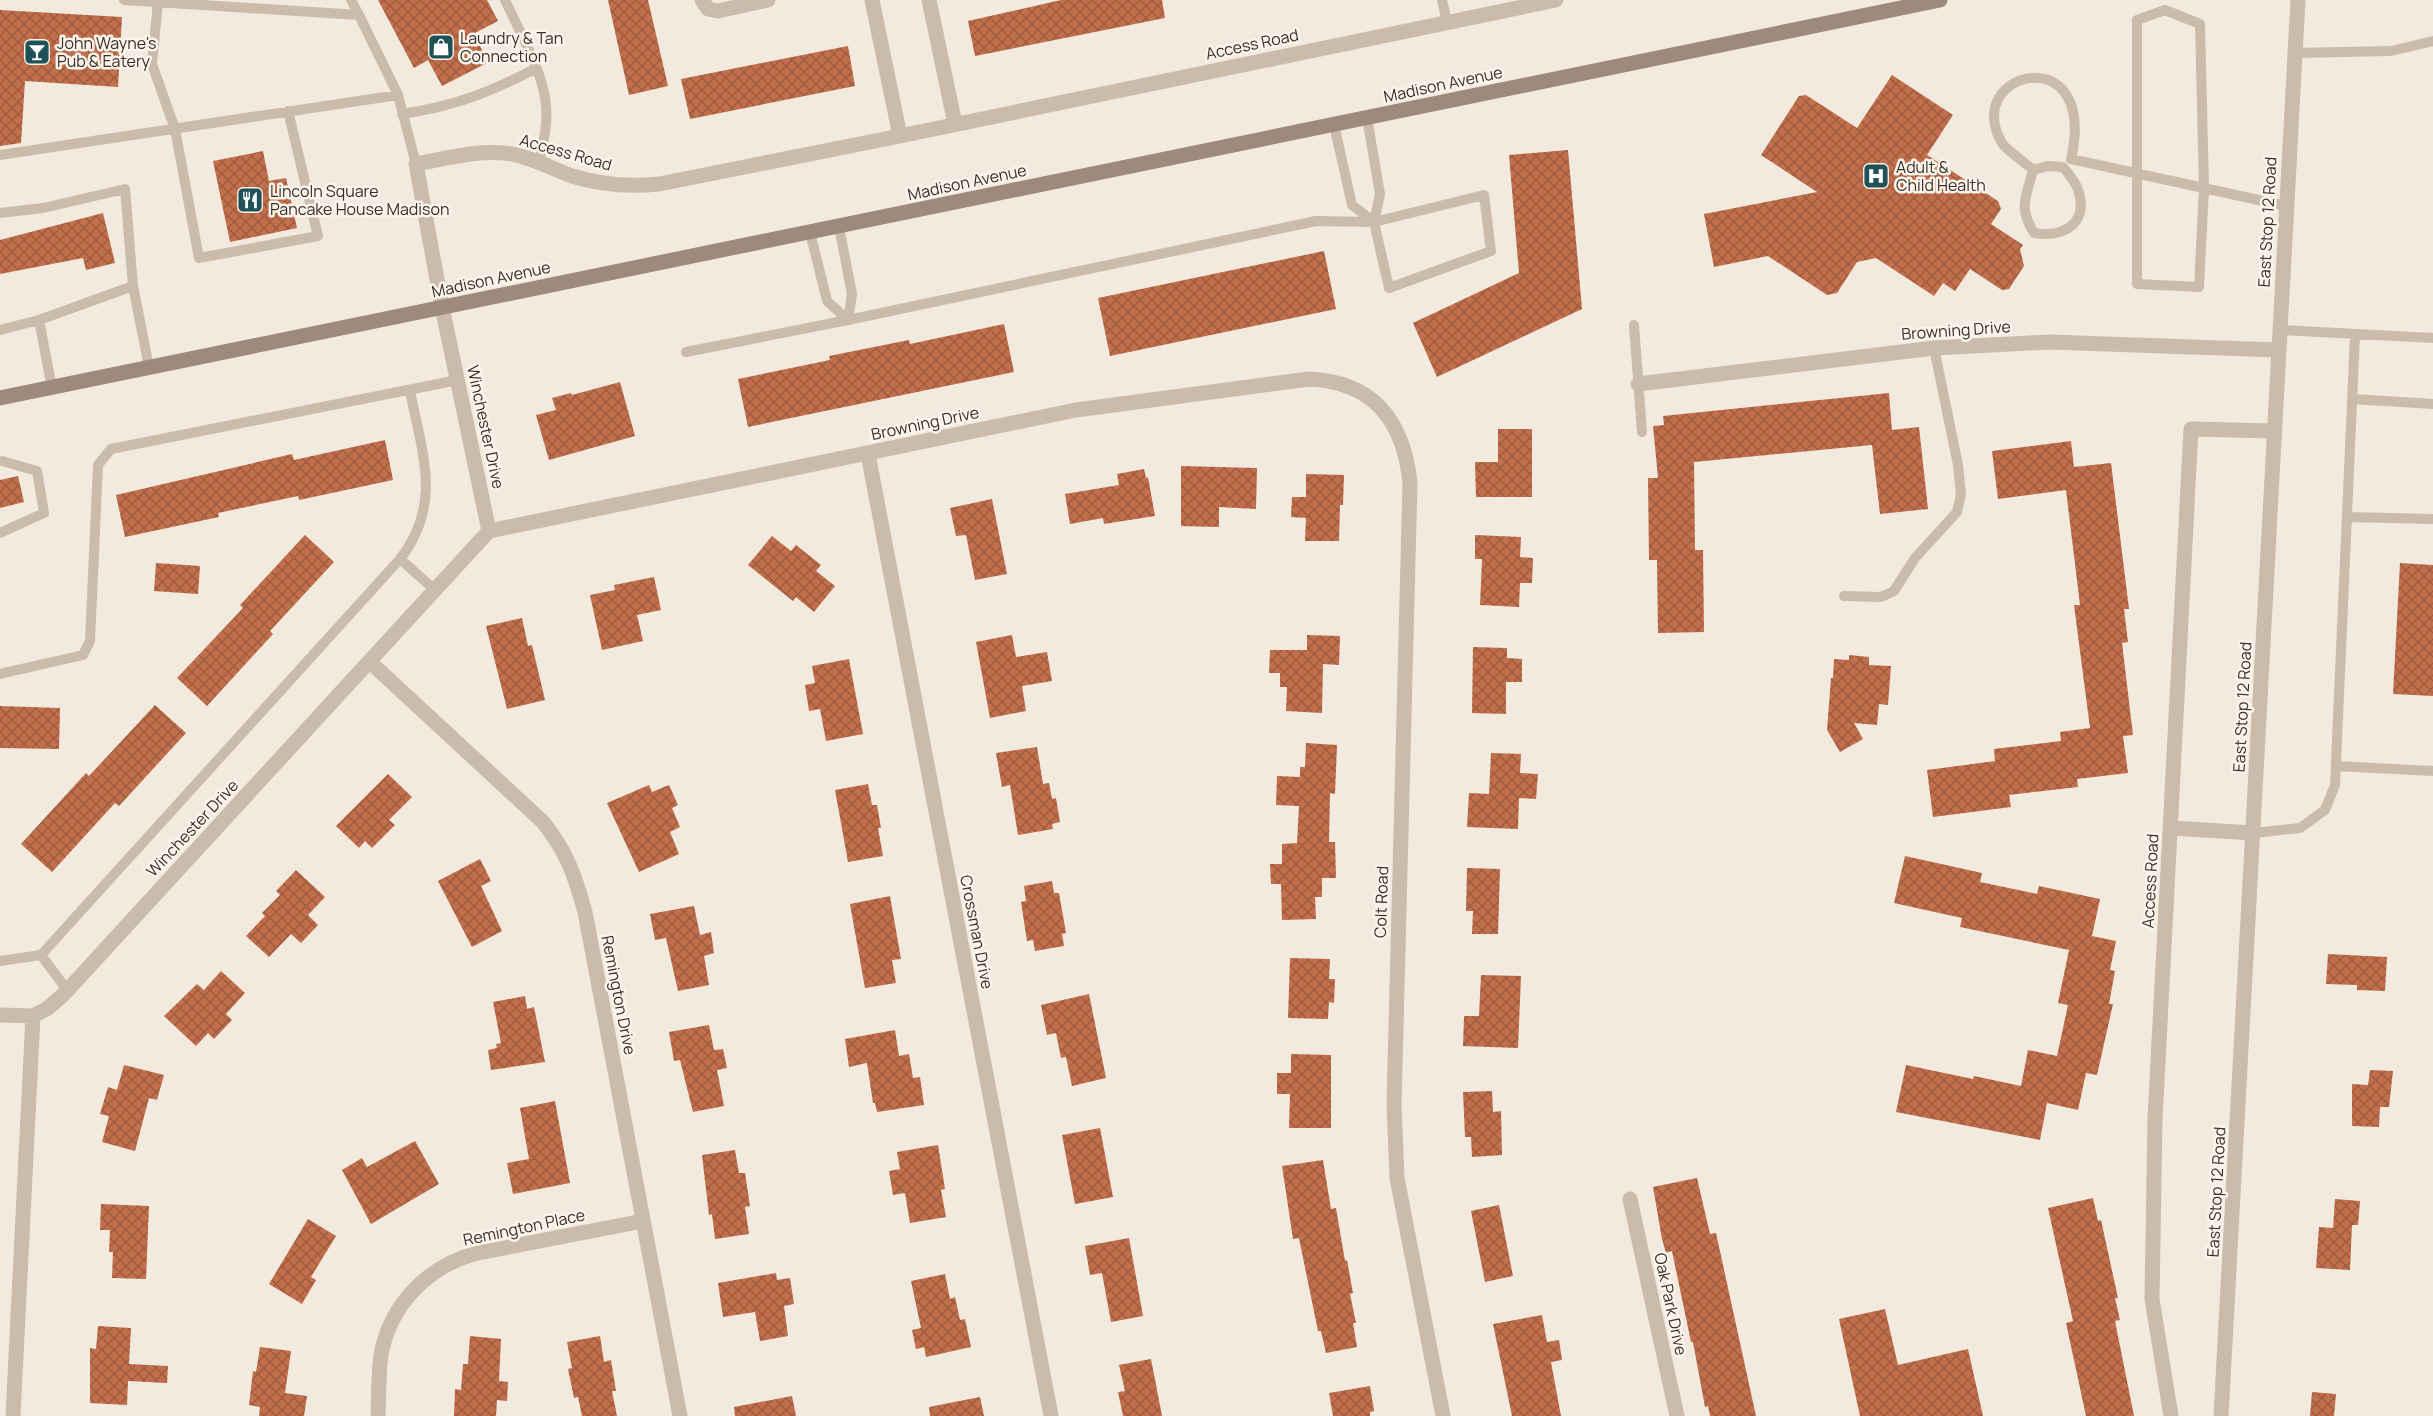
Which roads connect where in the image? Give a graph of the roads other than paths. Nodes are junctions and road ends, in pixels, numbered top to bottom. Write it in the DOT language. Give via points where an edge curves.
graph roads {
  1 [pos="124,0"];
  2 [pos="351,0"];
  3 [pos="505,0"];
  4 [pos="768,0"];
  5 [pos="872,0"];
  6 [pos="929,0"];
  7 [pos="1442,0"];
  8 [pos="1556,0"];
  9 [pos="1940,0"];
  10 [pos="2298,0"];
  11 [pos="158,2"];
  12 [pos="705,5"];
  13 [pos="359,15"];
  14 [pos="1447,22"];
  15 [pos="2433,41"];
  16 [pos="2295,53"];
  17 [pos="535,69"];
  18 [pos="398,95"];
  19 [pos="288,111"];
  20 [pos="402,114"];
  21 [pos="1367,118"];
  22 [pos="956,124"];
  23 [pos="1334,125"];
  24 [pos="175,129"];
  25 [pos="900,136"];
  26 [pos="0,155"];
  27 [pos="539,162"];
  28 [pos="2067,163"];
  29 [pos="416,164"];
  30 [pos="2033,170"];
  31 [pos="2136,173"];
  32 [pos="2204,188"];
  33 [pos="2286,206"];
  34 [pos="0,213"];
  35 [pos="1374,222"];
  36 [pos="839,226"];
  37 [pos="810,232"];
  38 [pos="133,286"];
  39 [pos="442,307"];
  40 [pos="39,320"];
  41 [pos="848,320"];
  42 [pos="1634,325"];
  43 [pos="0,330"];
  44 [pos="2279,330"];
  45 [pos="2355,335"];
  46 [pos="2433,338"];
  47 [pos="1934,348"];
  48 [pos="2278,350"];
  49 [pos="686,352"];
  50 [pos="149,368"];
  51 [pos="458,380"];
  52 [pos="1638,384"];
  53 [pos="52,388"];
  54 [pos="410,391"];
  55 [pos="0,398"];
  56 [pos="1369,398"];
  57 [pos="2352,399"];
  58 [pos="2433,404"];
  59 [pos="2273,431"];
  60 [pos="1642,432"];
  61 [pos="868,454"];
  62 [pos="0,458"];
  63 [pos="2347,517"];
  64 [pos="2433,519"];
  65 [pos="489,531"];
  66 [pos="0,533"];
  67 [pos="400,559"];
  68 [pos="435,590"];
  69 [pos="1844,596"];
  70 [pos="370,662"];
  71 [pos="0,674"];
  72 [pos="2336,766"];
  73 [pos="2433,771"];
  74 [pos="2171,828"];
  75 [pos="2254,833"];
  76 [pos="40,955"];
  77 [pos="0,961"];
  78 [pos="68,990"];
  79 [pos="0,1015"];
  80 [pos="33,1016"];
  81 [pos="1630,1199"];
  82 [pos="643,1221"];
  83 [pos="13,1416"];
  84 [pos="378,1416"];
  85 [pos="680,1416"];
  86 [pos="1051,1416"];
  87 [pos="1443,1416"];
  88 [pos="1677,1416"];
  89 [pos="2171,1416"];
  90 [pos="2221,1416"];
  1 -- 11 [label="lane"];
  2 -- 13 [label="lane"];
  3 -- 17 [label="lane"];
  4 -- 12 [label="street" via="718,11"];
  5 -- 25 [label="street"];
  6 -- 22 [label="street"];
  7 -- 14 [label="lane"];
  8 -- 14 [label="street, Access Road"];
  9 -- 21 [label="main road, Madison Avenue"];
  10 -- 16 [label="street, East Stop 12 Road"];
  11 -- 13 [label="lane"];
  11 -- 24 [label="lane" via="152,64"];
  13 -- 18 [label="lane"];
  14 -- 22 [label="street, Access Road"];
  15 -- 16 [label="lane" via="2391,51"];
  16 -- 33 [label="street, East Stop 12 Road"];
  17 -- 20 [label="lane" via="466,101"];
  17 -- 27 [label="lane" via="546,105 546,130"];
  18 -- 19 [label="lane"];
  18 -- 20 [label="lane"];
  19 -- 24 [label="lane"];
  19 -- 24 [label="lane" via="318,236 199,258"];
  20 -- 29 [label="lane"];
  21 -- 23 [label="main road, Madison Avenue"];
  21 -- 35 [label="lane" via="1380,195"];
  22 -- 25 [label="street, Access Road"];
  23 -- 35 [label="lane" via="1352,205"];
  23 -- 36 [label="main road, Madison Avenue"];
  24 -- 26 [label="lane"];
  25 -- 27 [label="street, Access Road" via="649,185 591,181"];
  27 -- 29 [label="street, Access Road" via="485,152"];
  28 -- 30 [label="lane"];
  28 -- 30 [label="lane" via="2082,204 2076,223 2062,233 2034,233 2025,219 2023,204"];
  28 -- 30 [label="lane" via="2076,137 2076,116 2068,94 2051,80 2029,78 2011,83 1998,96 1994,114 2002,145"];
  28 -- 31 [label="lane"];
  29 -- 39 [label="street"];
  31 -- 32 [label="lane"];
  31 -- 32 [label="lane" via="2137,284 2199,287"];
  31 -- 32 [label="lane" via="2137,20 2165,10 2200,24"];
  32 -- 33 [label="lane"];
  33 -- 44 [label="street, East Stop 12 Road"];
  34 -- 38 [label="lane" via="43,208 125,189"];
  35 -- 35 [label="lane" via="1484,195 1491,251 1389,288"];
  35 -- 41 [label="lane" via="1316,221"];
  36 -- 37 [label="main road, Madison Avenue"];
  36 -- 41 [label="lane" via="852,294"];
  37 -- 39 [label="main road, Madison Avenue"];
  37 -- 41 [label="lane" via="827,301"];
  38 -- 40 [label="lane"];
  38 -- 50 [label="lane"];
  39 -- 50 [label="main road, Madison Avenue"];
  39 -- 51 [label="street, Winchester Drive"];
  40 -- 43 [label="lane"];
  40 -- 53 [label="lane"];
  41 -- 49 [label="lane"];
  42 -- 52 [label="lane"];
  44 -- 45 [label="lane"];
  44 -- 48 [label="street, East Stop 12 Road"];
  45 -- 46 [label="lane"];
  45 -- 57 [label="lane"];
  47 -- 48 [label="street, Browning Drive" via="2049,342"];
  47 -- 52 [label="street, Browning Drive"];
  47 -- 69 [label="lane" via="1958,465 1961,494 1957,512 1915,558 1894,591 1881,597"];
  48 -- 59 [label="street, East Stop 12 Road"];
  50 -- 53 [label="main road, Madison Avenue"];
  51 -- 54 [label="lane"];
  51 -- 65 [label="street, Winchester Drive"];
  52 -- 60 [label="lane"];
  53 -- 55 [label="main road, Madison Avenue"];
  54 -- 67 [label="lane" via="427,478 425,508 414,541"];
  54 -- 71 [label="lane" via="111,449 98,465 90,641 83,655"];
  56 -- 61 [label="street, Browning Drive" via="1333,382 1302,380 1076,410"];
  56 -- 87 [label="street, Colt Road" via="1390,418 1404,444 1410,482 1395,1142 1397,1178"];
  57 -- 58 [label="lane"];
  57 -- 63 [label="lane"];
  59 -- 74 [label="street, Access Road" via="2191,429"];
  59 -- 75 [label="street, East Stop 12 Road"];
  61 -- 65 [label="street, Browning Drive"];
  61 -- 86 [label="street, Crossman Drive"];
  62 -- 66 [label="lane" via="38,471 44,513"];
  63 -- 64 [label="lane"];
  63 -- 72 [label="lane"];
  65 -- 68 [label="street, Winchester Drive"];
  67 -- 68 [label="lane"];
  67 -- 76 [label="lane"];
  68 -- 70 [label="street, Winchester Drive"];
  70 -- 78 [label="street, Winchester Drive"];
  70 -- 82 [label="street, Remington Drive" via="543,822 569,864 581,892"];
  72 -- 73 [label="lane"];
  72 -- 75 [label="lane" via="2335,785 2325,810 2300,828"];
  74 -- 75 [label="street"];
  74 -- 89 [label="street, Access Road" via="2156,1119 2152,1299"];
  75 -- 90 [label="street, East Stop 12 Road"];
  76 -- 77 [label="lane"];
  76 -- 78 [label="lane"];
  78 -- 80 [label="street, Winchester Drive"];
  79 -- 80 [label="street"];
  80 -- 83 [label="street"];
  81 -- 88 [label="street, Oak Park Drive"];
  82 -- 84 [label="street, Remington Place" via="478,1253 458,1259 431,1275 400,1306 386,1335"];
  82 -- 85 [label="street, Remington Drive"];
}
